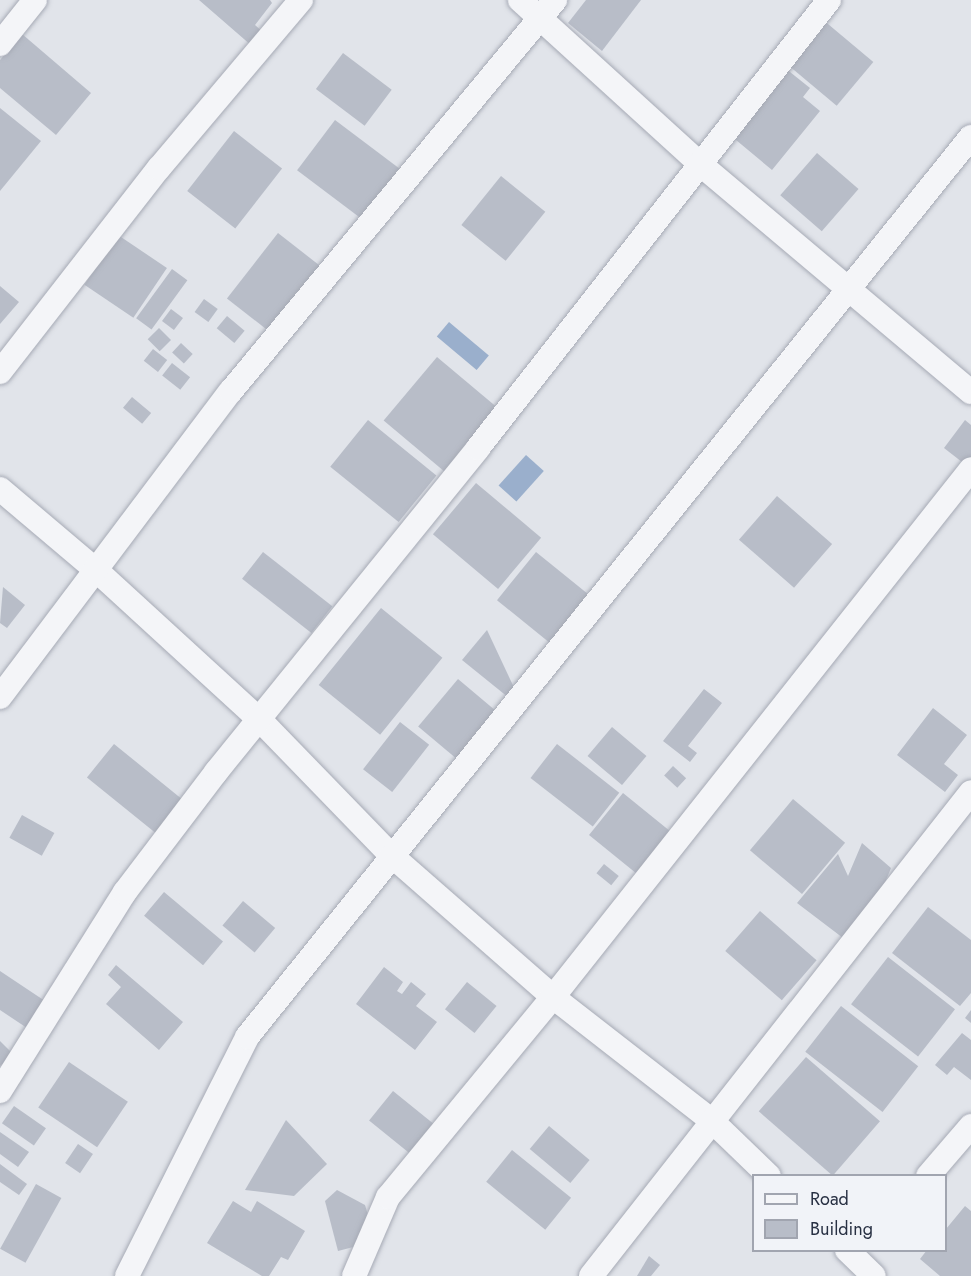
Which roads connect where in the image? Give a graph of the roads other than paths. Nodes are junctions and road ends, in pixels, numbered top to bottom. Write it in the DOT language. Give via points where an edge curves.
graph roads {
  1 [pos="35,0"];
  2 [pos="301,0"];
  3 [pos="520,0"];
  4 [pos="829,0"];
  5 [pos="548,9"];
  6 [pos="0,44"];
  7 [pos="971,137"];
  8 [pos="700,164"];
  9 [pos="849,289"];
  10 [pos="0,372"];
  11 [pos="971,392"];
  12 [pos="971,469"];
  13 [pos="0,489"];
  14 [pos="96,570"];
  15 [pos="0,697"];
  16 [pos="261,721"];
  17 [pos="971,792"];
  18 [pos="392,856"];
  19 [pos="553,998"];
  20 [pos="0,1091"];
  21 [pos="712,1121"];
  22 [pos="971,1126"];
  23 [pos="767,1174"];
  24 [pos="930,1174"];
  25 [pos="855,1254"];
  26 [pos="127,1276"];
  27 [pos="354,1276"];
  28 [pos="591,1276"];
  29 [pos="874,1276"];
  1 -- 6 [label="street"];
  2 -- 10 [label="street" via="159,168"];
  3 -- 5 [label="street"];
  4 -- 8 [label="street"];
  5 -- 8 [label="street"];
  5 -- 14 [label="street" via="231,391"];
  7 -- 9 [label="street"];
  8 -- 9 [label="street"];
  8 -- 16 [label="street"];
  9 -- 11 [label="street"];
  9 -- 18 [label="street"];
  12 -- 19 [label="street"];
  13 -- 14 [label="street"];
  14 -- 15 [label="street"];
  14 -- 16 [label="street"];
  16 -- 18 [label="street"];
  16 -- 20 [label="street" via="216,772 125,892"];
  17 -- 21 [label="street"];
  18 -- 19 [label="street"];
  18 -- 26 [label="street" via="247,1037"];
  19 -- 21 [label="street"];
  19 -- 27 [label="street" via="388,1197"];
  21 -- 23 [label="street"];
  21 -- 28 [label="street"];
  22 -- 24 [label="street"];
  25 -- 29 [label="street"];
}
